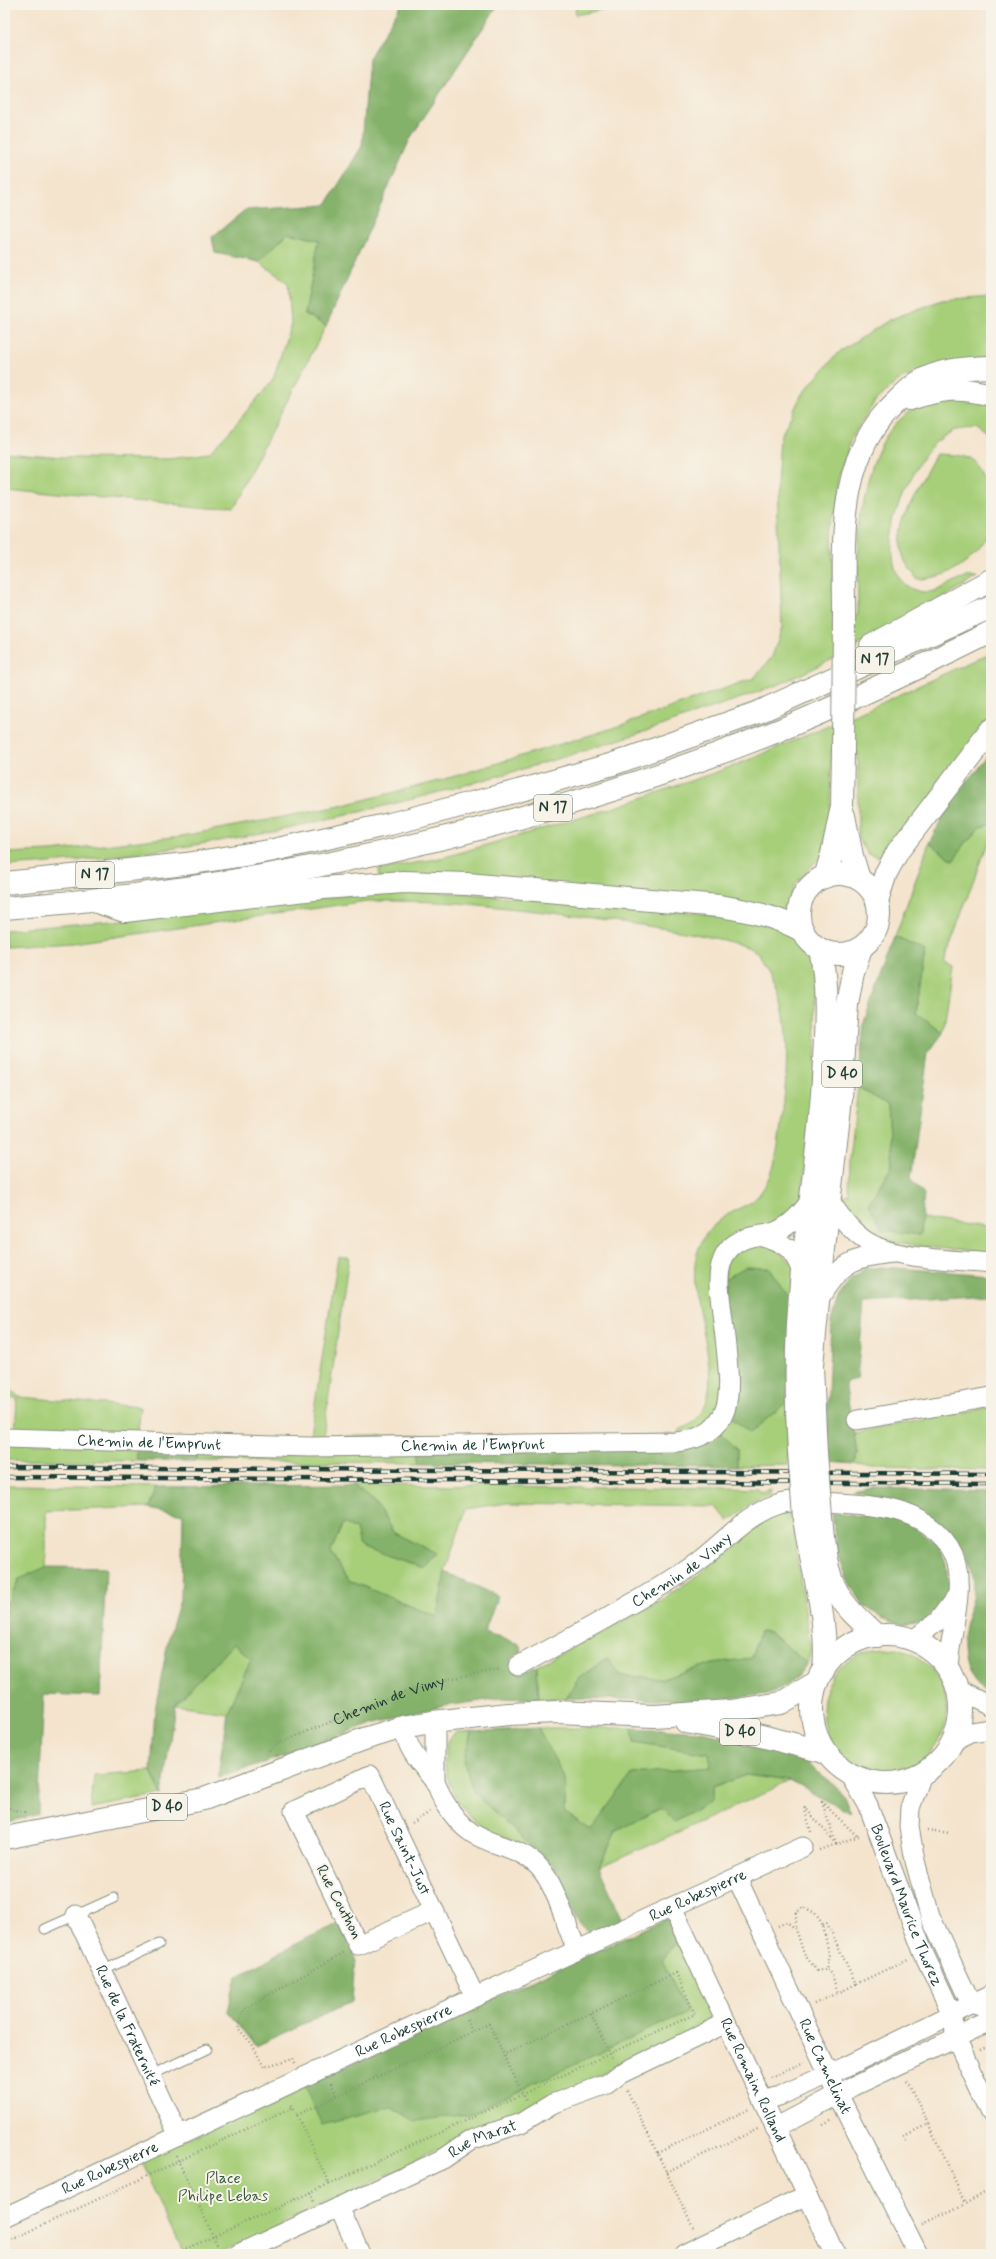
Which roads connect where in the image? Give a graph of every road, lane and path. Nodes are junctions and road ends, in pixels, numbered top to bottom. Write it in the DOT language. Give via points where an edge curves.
graph roads {
  1 [pos="991,367"];
  2 [pos="991,395"];
  3 [pos="892,405"];
  4 [pos="991,580"];
  5 [pos="991,607"];
  6 [pos="991,632"];
  7 [pos="759,712"];
  8 [pos="991,730"];
  9 [pos="842,806"];
  10 [pos="825,877"];
  11 [pos="859,879"];
  12 [pos="5,883"];
  13 [pos="90,900"];
  14 [pos="877,901"];
  15 [pos="5,908"];
  16 [pos="803,931"];
  17 [pos="861,948"];
  18 [pos="820,949"];
  19 [pos="821,1200"];
  20 [pos="762,1236"];
  21 [pos="897,1253"];
  22 [pos="991,1263"];
  23 [pos="802,1272"];
  24 [pos="818,1302"];
  25 [pos="991,1397"];
  26 [pos="857,1420"];
  27 [pos="5,1438"];
  28 [pos="808,1453"];
  29 [pos="812,1517"];
  30 [pos="958,1594"];
  31 [pos="877,1636"];
  32 [pos="913,1640"];
  33 [pos="518,1666"];
  34 [pos="948,1670"];
  35 [pos="821,1676"];
  36 [pos="957,1689"];
  37 [pos="991,1706"];
  38 [pos="654,1716"];
  39 [pos="432,1722"];
  40 [pos="403,1727"];
  41 [pos="991,1729"];
  42 [pos="953,1741"];
  43 [pos="825,1752"];
  44 [pos="266,1755"];
  45 [pos="850,1774"];
  46 [pos="922,1774"];
  47 [pos="435,1783"];
  48 [pos="443,1801"];
  49 [pos="5,1806"];
  50 [pos="294,1811"];
  51 [pos="35,1815"];
  52 [pos="396,1831"];
  53 [pos="857,1836"];
  54 [pos="864,1836"];
  55 [pos="5,1838"];
  56 [pos="836,1844"];
  57 [pos="811,1845"];
  58 [pos="737,1878"];
  59 [pos="114,1898"];
  60 [pos="672,1907"];
  61 [pos="433,1911"];
  62 [pos="76,1915"];
  63 [pos="823,1925"];
  64 [pos="796,1929"];
  65 [pos="45,1930"];
  66 [pos="763,1933"];
  67 [pos="158,1944"];
  68 [pos="358,1945"];
  69 [pos="577,1950"];
  70 [pos="923,1952"];
  71 [pos="826,1969"];
  72 [pos="102,1971"];
  73 [pos="856,1984"];
  74 [pos="838,1993"];
  75 [pos="991,1995"];
  76 [pos="475,1997"];
  77 [pos="971,2004"];
  78 [pos="807,2007"];
  79 [pos="991,2010"];
  80 [pos="591,2014"];
  81 [pos="952,2014"];
  82 [pos="991,2021"];
  83 [pos="726,2023"];
  84 [pos="956,2038"];
  85 [pos="207,2049"];
  86 [pos="610,2054"];
  87 [pos="503,2056"];
  88 [pos="811,2059"];
  89 [pos="298,2070"];
  90 [pos="620,2074"];
  91 [pos="829,2074"];
  92 [pos="151,2075"];
  93 [pos="905,2077"];
  94 [pos="284,2087"];
  95 [pos="522,2094"];
  96 [pos="838,2094"];
  97 [pos="757,2097"];
  98 [pos="293,2107"];
  99 [pos="991,2113"];
  100 [pos="297,2115"];
  101 [pos="928,2124"];
  102 [pos="769,2127"];
  103 [pos="174,2138"];
  104 [pos="906,2140"];
  105 [pos="657,2153"];
  106 [pos="179,2162"];
  107 [pos="666,2172"];
  108 [pos="329,2184"];
  109 [pos="991,2189"];
  110 [pos="808,2196"];
  111 [pos="965,2204"];
  112 [pos="339,2207"];
  113 [pos="5,2217"];
  114 [pos="906,2231"];
  115 [pos="214,2236"];
  116 [pos="5,2243"];
  117 [pos="701,2246"];
  118 [pos="176,2254"];
  119 [pos="221,2254"];
  120 [pos="240,2254"];
  121 [pos="360,2254"];
  122 [pos="684,2254"];
  123 [pos="835,2254"];
  124 [pos="918,2254"];
  1 -- 3 [label="main road" via="942,373 918,382"];
  2 -- 3 [label="main road" via="968,389 945,389"];
  3 -- 9 [label="main road, bridge" via="859,453 852,474 844,538"];
  4 -- 7 [label="main road" via="889,638 789,685"];
  5 -- 7 [label="main road, N 17"];
  6 -- 13 [label="main road, N 17" via="890,682 765,736 618,788 524,817 394,851 296,870"];
  7 -- 12 [label="main road, N 17" via="612,764 390,824 269,851 186,864"];
  8 -- 14 [label="main road" via="898,851 886,873"];
  9 -- 10 [label="main road"];
  9 -- 11 [label="main road"];
  10 -- 11 [label="main road" via="842,874"];
  10 -- 16 [label="main road" via="814,883 805,893 800,905"];
  11 -- 14 [label="main road"];
  13 -- 15 [label="main road, N 17"];
  13 -- 16 [label="main road" via="125,911 323,888 403,882 467,884 756,911"];
  14 -- 17 [label="main road" via="877,927 871,939"];
  16 -- 18 [label="main road"];
  17 -- 18 [label="main road" via="833,954"];
  17 -- 19 [label="main road, D 40" via="852,972 847,1004 841,1098"];
  18 -- 19 [label="main road, D 40" via="826,982"];
  19 -- 20 [label="street, Chemin de l'Emprunt" via="786,1226"];
  19 -- 21 [label="street" via="856,1233 876,1246"];
  19 -- 23 [label="main road, D 40"];
  19 -- 24 [label="main road, D 40"];
  20 -- 23 [label="street" via="789,1248 796,1256"];
  20 -- 27 [label="street, Chemin de l'Emprunt" via="736,1243 721,1259 719,1286 729,1373 728,1402 722,1417 708,1433 690,1441 310,1446"];
  21 -- 22 [label="street"];
  21 -- 24 [label="street" via="851,1261 832,1277"];
  23 -- 28 [label="main road, D 40" via="797,1368"];
  24 -- 28 [label="main road, D 40"];
  25 -- 26 [label="street"];
  28 -- 29 [label="main road, D 40, bridge"];
  29 -- 31 [label="main road, D 40" via="838,1593 852,1612"];
  29 -- 35 [label="main road, D 40" via="826,1651"];
  30 -- 32 [label="street" via="938,1621"];
  30 -- 33 [label="street, Chemin de Vimy" via="956,1561 937,1533 922,1522 903,1512 861,1505 792,1502 770,1508 749,1519 687,1570 615,1614"];
  30 -- 34 [label="street, Chemin de Vimy"];
  31 -- 32 [label="main road" via="894,1635"];
  31 -- 35 [label="main road" via="847,1647 834,1657"];
  32 -- 34 [label="main road" via="928,1649"];
  33 -- 44 [label="path, Chemin de Vimy" via="444,1680 393,1696 277,1744"];
  34 -- 36 [label="main road"];
  35 -- 38 [label="main road, D 40" via="781,1703 731,1711"];
  35 -- 43 [label="main road" via="813,1700 812,1718"];
  36 -- 37 [label="street"];
  36 -- 42 [label="main road" via="960,1707"];
  38 -- 39 [label="main road, D 40" via="556,1712"];
  38 -- 43 [label="main road, D 40"];
  39 -- 40 [label="main road, Chemin de Vimy / D 40"];
  39 -- 47 [label="street" via="435,1734"];
  40 -- 47 [label="street" via="408,1744 419,1764"];
  40 -- 55 [label="main road, Chemin de Vimy / D 40" via="204,1799"];
  41 -- 42 [label="street" via="971,1732"];
  42 -- 46 [label="main road" via="936,1764"];
  43 -- 45 [label="main road" via="832,1761"];
  45 -- 46 [label="main road" via="868,1782 888,1784 907,1781"];
  45 -- 70 [label="street, Boulevard Maurice Thorez" via="868,1805"];
  46 -- 77 [label="street, Boulevard Maurice Thorez" via="910,1808 909,1827 918,1874 930,1916"];
  47 -- 48 [label="street"];
  48 -- 52 [label="path" via="423,1818"];
  48 -- 69 [label="street" via="471,1833 493,1844 520,1852 540,1868 552,1886"];
  49 -- 51 [label="path"];
  50 -- 52 [label="street, Rue Saint-Just" via="370,1775"];
  50 -- 68 [label="street, Rue Couthon"];
  52 -- 61 [label="street, Rue Saint-Just"];
  53 -- 54 [label="path"];
  53 -- 56 [label="path"];
  53 -- 56 [label="path" via="822,1802"];
  56 -- 57 [label="path"];
  56 -- 57 [label="path" via="804,1806"];
  57 -- 58 [label="street, Rue Robespierre"];
  58 -- 60 [label="street, Rue Robespierre"];
  58 -- 66 [label="street, Rue Camelinat"];
  59 -- 62 [label="lane"];
  60 -- 69 [label="street, Rue Robespierre"];
  60 -- 83 [label="street, Rue Romain Rolland"];
  61 -- 68 [label="street, Rue Couthon"];
  61 -- 76 [label="street, Rue Saint-Just"];
  62 -- 65 [label="lane"];
  62 -- 72 [label="street, Rue de la Fraternité"];
  63 -- 64 [label="path" via="815,1913 803,1907 796,1913"];
  63 -- 71 [label="path" via="830,1954"];
  63 -- 73 [label="path" via="827,1923"];
  64 -- 66 [label="path" via="787,1922"];
  64 -- 71 [label="path" via="804,1954 817,1971"];
  66 -- 91 [label="street, Rue Camelinat"];
  67 -- 72 [label="lane"];
  68 -- 89 [label="path" via="244,2009 238,2028 252,2044 264,2068 293,2058"];
  69 -- 76 [label="street, Rue Robespierre"];
  70 -- 73 [label="path"];
  70 -- 81 [label="street, Boulevard Maurice Thorez"];
  71 -- 74 [label="path" via="832,1975"];
  72 -- 92 [label="street, Rue de la Fraternité"];
  73 -- 74 [label="path"];
  74 -- 78 [label="path"];
  75 -- 77 [label="street"];
  76 -- 94 [label="street, Rue Robespierre"];
  77 -- 79 [label="street"];
  77 -- 81 [label="street"];
  77 -- 84 [label="street"];
  80 -- 86 [label="path"];
  80 -- 86 [label="path" via="676,1973 695,2014"];
  80 -- 87 [label="path"];
  81 -- 84 [label="street, Boulevard Maurice Thorez"];
  81 -- 91 [label="street"];
  82 -- 84 [label="street"];
  83 -- 90 [label="street, Rue Marat"];
  83 -- 97 [label="street, Rue Romain Rolland"];
  84 -- 96 [label="street"];
  84 -- 99 [label="street, Boulevard Maurice Thorez"];
  85 -- 92 [label="lane"];
  86 -- 90 [label="path"];
  86 -- 95 [label="path"];
  87 -- 95 [label="path"];
  87 -- 100 [label="path" via="489,2024"];
  88 -- 97 [label="path"];
  90 -- 105 [label="path"];
  90 -- 112 [label="street, Rue Marat" via="608,2084 552,2104 521,2123 471,2140 443,2159"];
  91 -- 96 [label="street, Rue Camelinat"];
  91 -- 97 [label="street"];
  92 -- 103 [label="street, Rue de la Fraternité"];
  93 -- 101 [label="path"];
  94 -- 98 [label="path"];
  94 -- 103 [label="street, Rue Robespierre"];
  95 -- 108 [label="path"];
  96 -- 102 [label="street"];
  96 -- 114 [label="street, Rue Camelinat"];
  97 -- 102 [label="street, Rue Romain Rolland"];
  97 -- 105 [label="path"];
  98 -- 100 [label="path"];
  98 -- 106 [label="path"];
  100 -- 108 [label="path"];
  101 -- 104 [label="path" via="904,2136"];
  101 -- 111 [label="path"];
  102 -- 107 [label="path"];
  102 -- 110 [label="street, Rue Romain Rolland"];
  103 -- 106 [label="path"];
  103 -- 113 [label="street, Rue Robespierre"];
  105 -- 107 [label="path"];
  106 -- 115 [label="path"];
  106 -- 116 [label="path"];
  107 -- 117 [label="path"];
  108 -- 115 [label="path"];
  109 -- 111 [label="path"];
  110 -- 117 [label="street"];
  110 -- 123 [label="street, Rue Romain Rolland"];
  111 -- 114 [label="path"];
  112 -- 120 [label="street, Rue Marat"];
  112 -- 121 [label="street"];
  114 -- 124 [label="street, Rue Camelinat"];
  115 -- 118 [label="path"];
  115 -- 119 [label="path"];
  117 -- 122 [label="street"];
}
